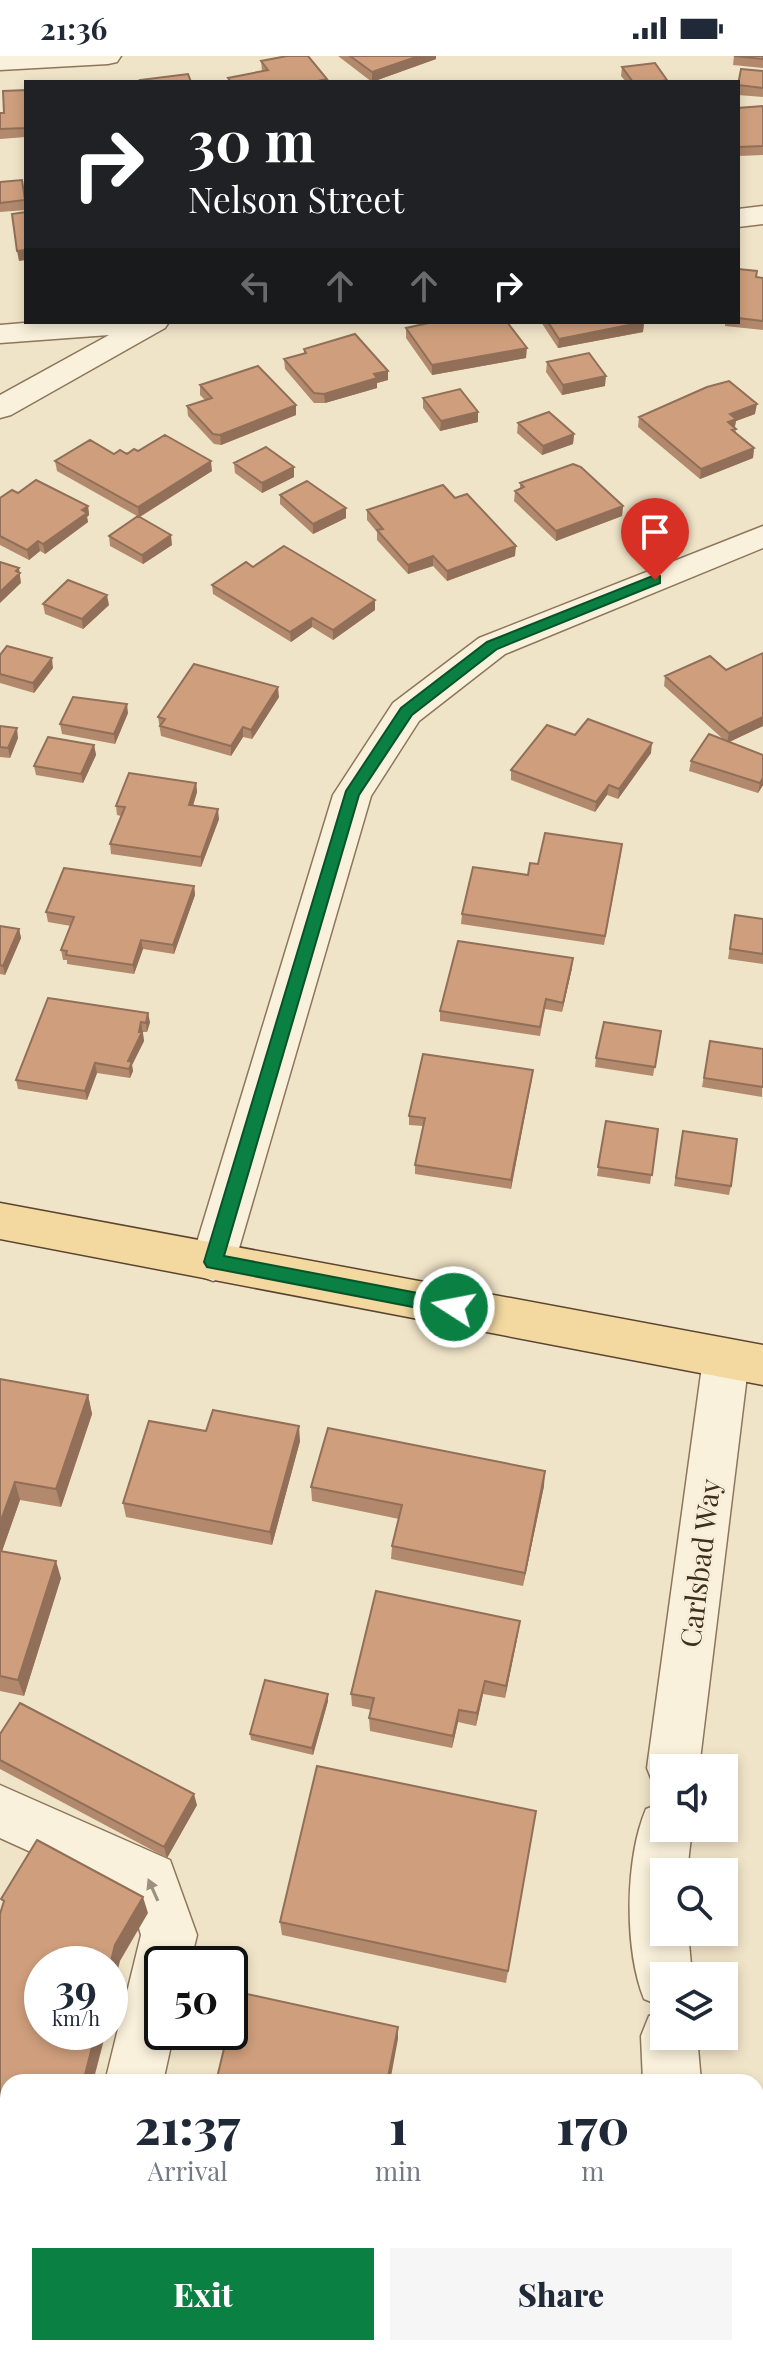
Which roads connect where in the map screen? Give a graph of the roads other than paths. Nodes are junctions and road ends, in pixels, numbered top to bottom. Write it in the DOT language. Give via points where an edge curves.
graph roads {
  1 [pos="108,56"];
  2 [pos="0,62"];
  3 [pos="763,215"];
  4 [pos="740,218"];
  5 [pos="128,324"];
  6 [pos="149,324"];
  7 [pos="0,334"];
  8 [pos="0,408"];
  9 [pos="763,536"];
  10 [pos="0,1221"];
  11 [pos="213,1262"];
  12 [pos="744,1362"];
  13 [pos="675,1754"];
  14 [pos="0,1811"];
  15 [pos="663,1842"];
  16 [pos="166,1946"];
  17 [pos="663,1962"];
  18 [pos="144,2040"];
  19 [pos="670,2050"];
  20 [pos="136,2074"];
  21 [pos="671,2074"];
  1 -- 2 [label="street"];
  3 -- 4 [label="street"];
  5 -- 7 [label="street"];
  6 -- 8 [label="street"];
  9 -- 11 [label="street" via="492,646 406,712 352,795"];
  10 -- 11 [label="main road"];
  11 -- 12 [label="main road"];
  12 -- 13 [label="street, Carlsbad Way"];
  16 -- 14 [label="street, one-way" via="169,1935 151,1879"];
  15 -- 17 [label="street" via="657,1891"];
  18 -- 20 [label="street"];
  19 -- 21 [label="street"];
}
